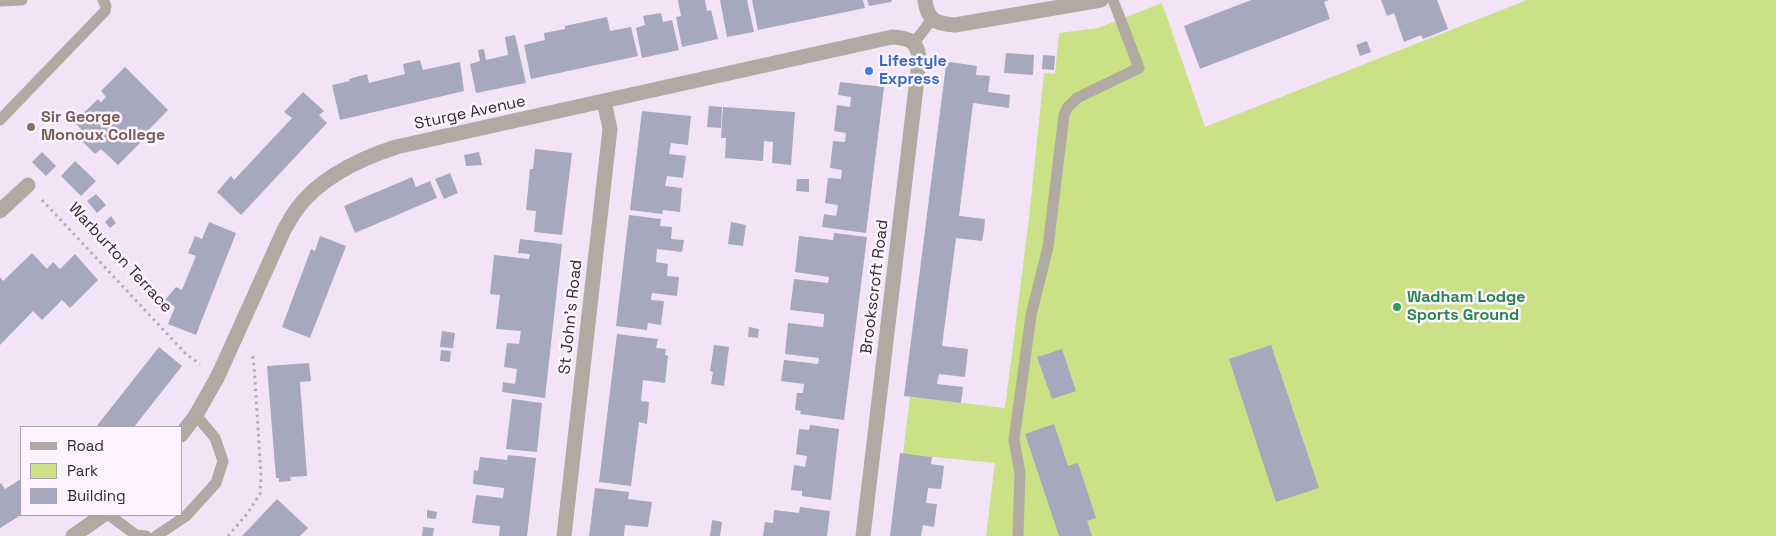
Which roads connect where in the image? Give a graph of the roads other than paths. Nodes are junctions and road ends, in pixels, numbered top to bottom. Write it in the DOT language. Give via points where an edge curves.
graph roads {
  1 [pos="22,0"];
  2 [pos="103,0"];
  3 [pos="925,0"];
  4 [pos="1101,0"];
  5 [pos="1113,0"];
  6 [pos="0,1"];
  7 [pos="932,19"];
  8 [pos="914,43"];
  9 [pos="604,102"];
  10 [pos="0,120"];
  11 [pos="28,185"];
  12 [pos="0,212"];
  13 [pos="196,415"];
  14 [pos="182,434"];
  15 [pos="102,516"];
  16 [pos="110,516"];
  17 [pos="72,536"];
  18 [pos="146,536"];
  19 [pos="156,536"];
  20 [pos="564,536"];
  21 [pos="863,536"];
  22 [pos="1018,536"];
  1 -- 6 [label="lane"];
  2 -- 10 [label="lane" via="105,11"];
  3 -- 7 [label="street"];
  4 -- 7 [label="street" via="954,24 940,24"];
  5 -- 22 [label="lane" via="1139,68 1077,98 1064,115 1048,247 1031,315 1014,440 1020,473"];
  7 -- 8 [label="lane"];
  8 -- 9 [label="street, Sturge Avenue" via="892,37"];
  8 -- 21 [label="street, Brookscroft Road" via="919,51 919,62"];
  9 -- 13 [label="street, Sturge Avenue" via="396,147 344,169 318,186 296,210 284,230 218,376"];
  9 -- 20 [label="street, St John's Road" via="610,129"];
  11 -- 12 [label="street"];
  13 -- 14 [label="street, Sturge Avenue"];
  13 -- 19 [label="lane" via="215,438 223,461 216,483 186,516"];
  15 -- 17 [label="street"];
  16 -- 18 [label="lane" via="136,535"];
}
